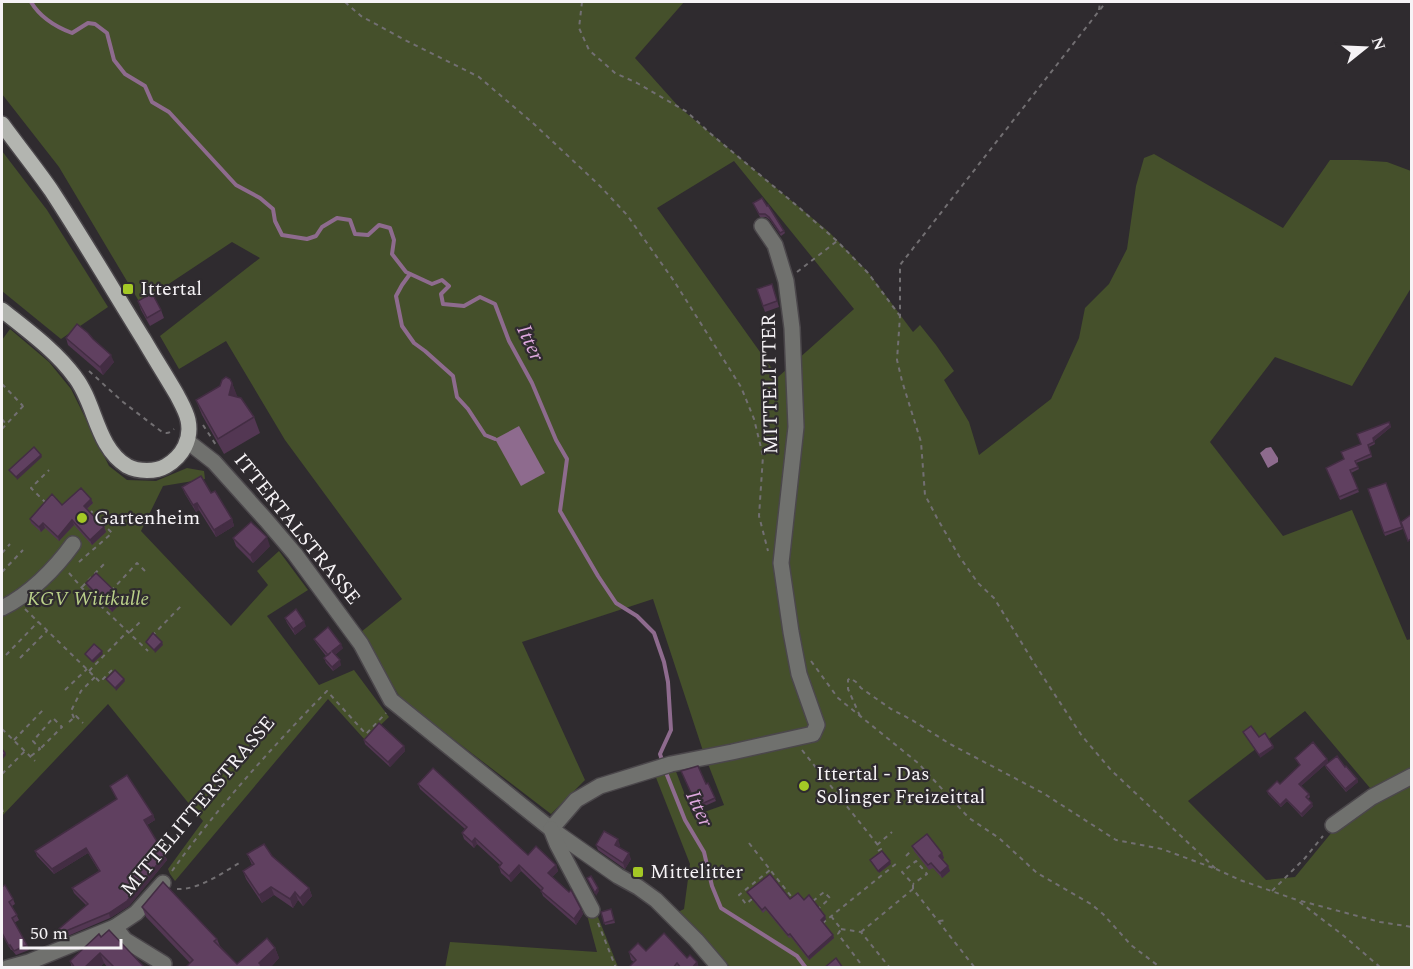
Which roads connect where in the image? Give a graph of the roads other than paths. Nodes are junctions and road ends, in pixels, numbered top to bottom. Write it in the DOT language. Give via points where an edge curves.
graph roads {
  1 [pos="2,124"];
  2 [pos="762,226"];
  3 [pos="2,310"];
  4 [pos="187,441"];
  5 [pos="72,544"];
  6 [pos="2,608"];
  7 [pos="1412,776"];
  8 [pos="1333,825"];
  9 [pos="551,829"];
  10 [pos="163,883"];
  11 [pos="592,910"];
  12 [pos="115,927"];
  13 [pos="165,964"];
  14 [pos="4,967"];
  15 [pos="720,968"];
  1 -- 4 [label="main road" via="49,188 171,385 188,420"];
  2 -- 9 [label="street, MITTELITTER" via="775,245 786,281 792,328 796,427 781,563 799,674 816,729 813,734 671,764 600,786 576,800"];
  3 -- 4 [label="main road" via="60,358 86,395 113,454 128,466 140,471 164,467 178,457"];
  4 -- 9 [label="street, ITTERTALSTRASSE" via="217,466 296,554 361,644 392,700"];
  5 -- 6 [label="street" via="60,562 16,601"];
  7 -- 8 [label="street" via="1372,797"];
  9 -- 11 [label="street"];
  9 -- 15 [label="street, ITTERTALSTRASSE" via="656,900"];
  10 -- 12 [label="street, MITTELITTERSTRASSE" via="136,913"];
  12 -- 13 [label="street" via="125,940"];
  12 -- 14 [label="street, MITTELITTERSTRASSE" via="29,962"];
}
